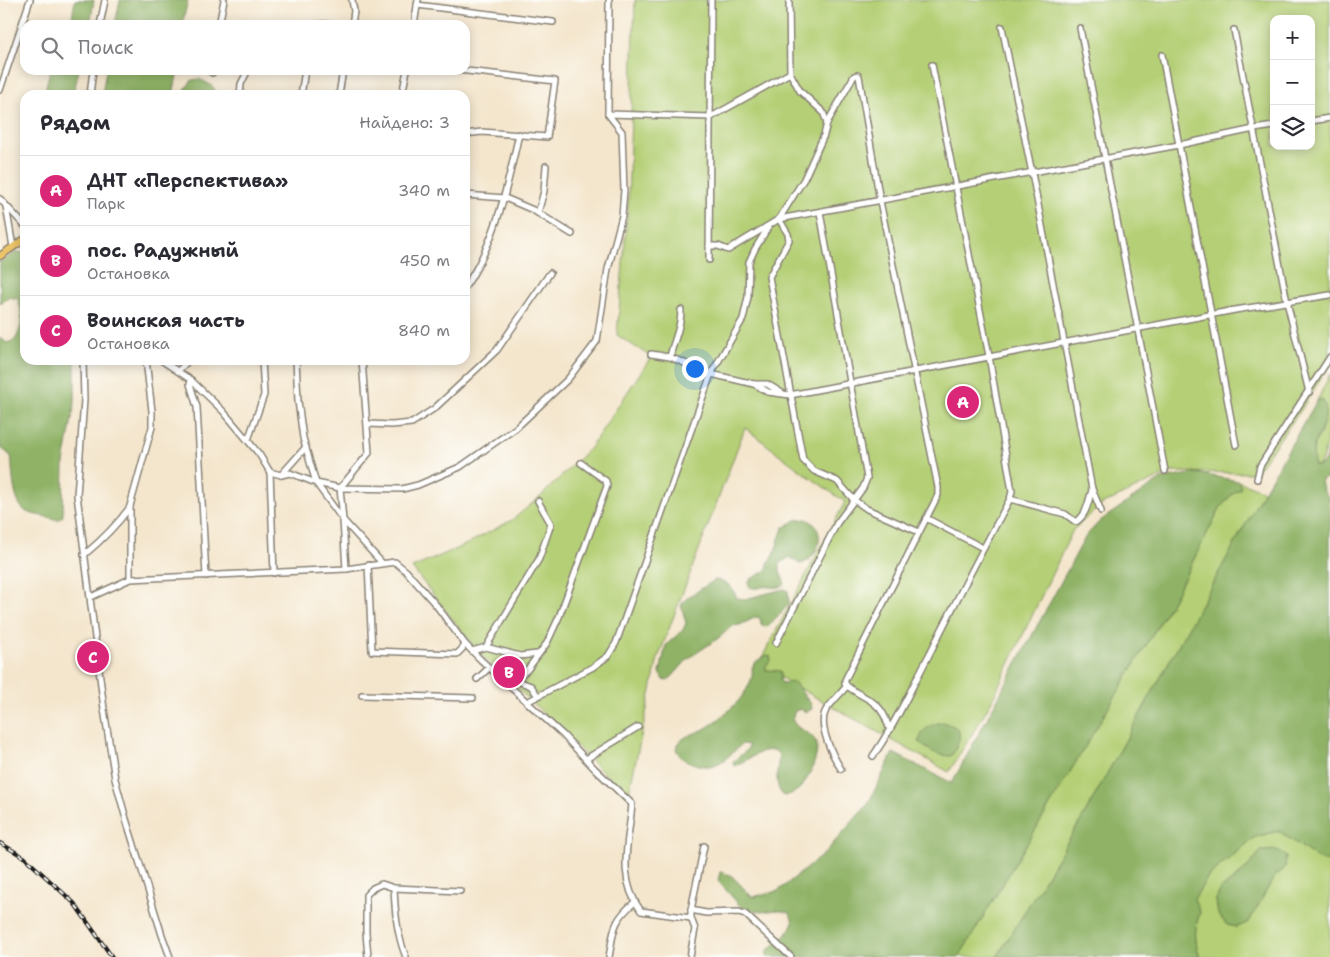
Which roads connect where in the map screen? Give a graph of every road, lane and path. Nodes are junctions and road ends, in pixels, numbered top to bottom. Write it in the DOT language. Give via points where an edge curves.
graph roads {
  1 [pos="30,0"];
  2 [pos="105,0"];
  3 [pos="224,0"];
  4 [pos="352,0"];
  5 [pos="609,0"];
  6 [pos="712,0"];
  7 [pos="789,0"];
  8 [pos="418,2"];
  9 [pos="23,20"];
  10 [pos="101,20"];
  11 [pos="220,20"];
  12 [pos="353,20"];
  13 [pos="415,20"];
  14 [pos="552,22"];
  15 [pos="1002,27"];
  16 [pos="1080,28"];
  17 [pos="20,30"];
  18 [pos="1234,30"];
  19 [pos="1162,55"];
  20 [pos="932,65"];
  21 [pos="470,71"];
  22 [pos="790,73"];
  23 [pos="92,75"];
  24 [pos="246,75"];
  25 [pos="304,75"];
  26 [pos="343,75"];
  27 [pos="406,75"];
  28 [pos="0,90"];
  29 [pos="91,90"];
  30 [pos="240,90"];
  31 [pos="302,90"];
  32 [pos="340,90"];
  33 [pos="403,90"];
  34 [pos="608,114"];
  35 [pos="711,117"];
  36 [pos="1330,118"];
  37 [pos="1315,120"];
  38 [pos="827,123"];
  39 [pos="1270,127"];
  40 [pos="1254,129"];
  41 [pos="470,133"];
  42 [pos="520,134"];
  43 [pos="1179,145"];
  44 [pos="1104,159"];
  45 [pos="546,166"];
  46 [pos="1032,172"];
  47 [pos="956,187"];
  48 [pos="470,195"];
  49 [pos="504,198"];
  50 [pos="0,200"];
  51 [pos="880,200"];
  52 [pos="6,206"];
  53 [pos="820,212"];
  54 [pos="538,213"];
  55 [pos="778,219"];
  56 [pos="20,221"];
  57 [pos="772,222"];
  58 [pos="572,234"];
  59 [pos="20,242"];
  60 [pos="709,246"];
  61 [pos="12,247"];
  62 [pos="0,256"];
  63 [pos="709,260"];
  64 [pos="550,273"];
  65 [pos="470,280"];
  66 [pos="1330,295"];
  67 [pos="1287,302"];
  68 [pos="681,310"];
  69 [pos="1211,315"];
  70 [pos="1137,328"];
  71 [pos="1063,342"];
  72 [pos="651,354"];
  73 [pos="989,356"];
  74 [pos="670,357"];
  75 [pos="1330,357"];
  76 [pos="83,365"];
  77 [pos="147,365"];
  78 [pos="169,365"];
  79 [pos="184,365"];
  80 [pos="262,365"];
  81 [pos="296,365"];
  82 [pos="362,365"];
  83 [pos="914,370"];
  84 [pos="178,371"];
  85 [pos="711,374"];
  86 [pos="191,380"];
  87 [pos="851,382"];
  88 [pos="1309,392"];
  89 [pos="790,395"];
  90 [pos="368,424"];
  91 [pos="248,440"];
  92 [pos="1236,445"];
  93 [pos="306,447"];
  94 [pos="581,463"];
  95 [pos="1165,471"];
  96 [pos="270,472"];
  97 [pos="281,475"];
  98 [pos="1257,480"];
  99 [pos="316,483"];
  100 [pos="340,488"];
  101 [pos="1092,490"];
  102 [pos="1010,499"];
  103 [pos="854,500"];
  104 [pos="538,501"];
  105 [pos="130,506"];
  106 [pos="1101,512"];
  107 [pos="926,518"];
  108 [pos="342,520"];
  109 [pos="920,532"];
  110 [pos="983,548"];
  111 [pos="84,554"];
  112 [pos="382,563"];
  113 [pos="368,565"];
  114 [pos="346,569"];
  115 [pos="274,573"];
  116 [pos="206,576"];
  117 [pos="130,579"];
  118 [pos="91,597"];
  119 [pos="776,643"];
  120 [pos="465,644"];
  121 [pos="486,647"];
  122 [pos="472,651"];
  123 [pos="538,654"];
  124 [pos="491,670"];
  125 [pos="477,679"];
  126 [pos="515,680"];
  127 [pos="847,686"];
  128 [pos="362,695"];
  129 [pos="538,696"];
  130 [pos="473,698"];
  131 [pos="527,702"];
  132 [pos="638,727"];
  133 [pos="889,728"];
  134 [pos="873,756"];
  135 [pos="586,759"];
  136 [pos="841,769"];
  137 [pos="704,846"];
  138 [pos="394,888"];
  139 [pos="460,891"];
  140 [pos="635,902"];
  141 [pos="691,910"];
  142 [pos="691,918"];
  143 [pos="170,957"];
  144 [pos="368,957"];
  145 [pos="406,957"];
  146 [pos="609,957"];
  147 [pos="690,957"];
  148 [pos="791,957"];
  1 -- 9 [label="street"];
  2 -- 10 [label="street"];
  3 -- 11 [label="street"];
  4 -- 12 [label="street"];
  5 -- 34 [label="street"];
  6 -- 35 [label="street"];
  7 -- 22 [label="street"];
  8 -- 13 [label="street"];
  8 -- 14 [label="street"];
  15 -- 46 [label="street"];
  16 -- 44 [label="street"];
  17 -- 28 [label="street"];
  18 -- 40 [label="street"];
  19 -- 43 [label="street"];
  20 -- 47 [label="street"];
  21 -- 42 [label="street" via="555,81 547,137"];
  22 -- 35 [label="street"];
  22 -- 38 [label="street" via="800,91 823,112"];
  23 -- 29 [label="street"];
  24 -- 30 [label="street"];
  25 -- 31 [label="street"];
  26 -- 32 [label="street"];
  27 -- 33 [label="street"];
  34 -- 35 [label="street"];
  34 -- 100 [label="street" via="622,132 624,190 622,216 608,269 597,341 568,379 516,428 460,467 402,489"];
  35 -- 60 [label="street"];
  36 -- 37 [label="street"];
  38 -- 51 [label="street" via="854,76 859,76"];
  38 -- 55 [label="street" via="804,179"];
  39 -- 40 [label="street"];
  40 -- 43 [label="street"];
  40 -- 67 [label="street"];
  41 -- 42 [label="street"];
  42 -- 49 [label="street"];
  43 -- 44 [label="street"];
  43 -- 69 [label="street"];
  44 -- 46 [label="street"];
  44 -- 70 [label="street"];
  45 -- 54 [label="street"];
  46 -- 47 [label="street"];
  46 -- 71 [label="street"];
  47 -- 51 [label="street"];
  47 -- 73 [label="street"];
  48 -- 49 [label="street"];
  49 -- 54 [label="street"];
  49 -- 65 [label="street" via="499,218"];
  50 -- 52 [label="street"];
  51 -- 53 [label="street"];
  51 -- 83 [label="street"];
  52 -- 56 [label="street"];
  52 -- 61 [label="street"];
  53 -- 55 [label="street"];
  53 -- 87 [label="street"];
  54 -- 58 [label="street"];
  55 -- 57 [label="street"];
  55 -- 89 [label="street" via="789,240 769,277"];
  57 -- 60 [label="street" via="728,250"];
  57 -- 85 [label="street" via="749,262 748,297 743,319"];
  59 -- 61 [label="main road"];
  60 -- 63 [label="street"];
  61 -- 62 [label="main road"];
  64 -- 90 [label="street" via="497,350 436,408 412,423 392,426"];
  66 -- 67 [label="street"];
  67 -- 69 [label="street"];
  67 -- 88 [label="street"];
  68 -- 74 [label="street" via="680,330"];
  69 -- 70 [label="street"];
  69 -- 92 [label="street"];
  70 -- 71 [label="street"];
  70 -- 95 [label="street"];
  71 -- 73 [label="street"];
  71 -- 101 [label="street"];
  72 -- 74 [label="street"];
  73 -- 83 [label="street"];
  73 -- 102 [label="street" via="1012,491"];
  74 -- 85 [label="street"];
  75 -- 88 [label="street"];
  76 -- 111 [label="street" via="84,400 77,495"];
  77 -- 105 [label="street" via="152,427"];
  78 -- 84 [label="street"];
  79 -- 84 [label="street"];
  80 -- 91 [label="street" via="264,395"];
  81 -- 93 [label="street" via="298,401"];
  82 -- 90 [label="street"];
  83 -- 87 [label="street"];
  83 -- 107 [label="street" via="938,487"];
  84 -- 86 [label="street"];
  85 -- 89 [label="street" via="754,384 768,392"];
  85 -- 129 [label="street" via="616,643 608,656 593,667"];
  86 -- 91 [label="street"];
  86 -- 116 [label="street" via="197,407"];
  87 -- 89 [label="street"];
  87 -- 103 [label="street" via="867,478"];
  88 -- 98 [label="street" via="1260,466"];
  89 -- 103 [label="street" via="803,460 814,471 837,481"];
  90 -- 100 [label="street" via="369,453"];
  91 -- 96 [label="street"];
  93 -- 97 [label="street"];
  93 -- 99 [label="street"];
  94 -- 123 [label="street" via="606,481 607,486 559,616 547,643"];
  96 -- 97 [label="street"];
  96 -- 115 [label="street"];
  97 -- 99 [label="street" via="290,473"];
  99 -- 100 [label="street"];
  99 -- 108 [label="street"];
  100 -- 108 [label="street"];
  101 -- 102 [label="street" via="1086,511 1076,522 1065,514"];
  101 -- 106 [label="street"];
  102 -- 110 [label="street"];
  103 -- 109 [label="street" via="866,509"];
  103 -- 119 [label="street" via="837,523"];
  104 -- 121 [label="street" via="551,524 539,559"];
  105 -- 111 [label="street" via="117,525"];
  105 -- 117 [label="street"];
  107 -- 109 [label="street"];
  107 -- 110 [label="street"];
  108 -- 112 [label="street"];
  108 -- 114 [label="street"];
  109 -- 127 [label="street" via="845,680"];
  110 -- 133 [label="street"];
  111 -- 118 [label="street"];
  112 -- 113 [label="street"];
  112 -- 120 [label="street" via="395,562 406,571"];
  113 -- 114 [label="street"];
  113 -- 120 [label="street" via="372,651 457,654"];
  114 -- 115 [label="street"];
  115 -- 116 [label="street"];
  116 -- 117 [label="street"];
  117 -- 118 [label="street"];
  118 -- 143 [label="street" via="115,779"];
  120 -- 122 [label="street"];
  121 -- 122 [label="street"];
  121 -- 123 [label="street" via="527,657"];
  122 -- 124 [label="street"];
  123 -- 126 [label="street"];
  124 -- 125 [label="street"];
  124 -- 126 [label="street"];
  124 -- 131 [label="street"];
  126 -- 129 [label="street" via="531,686"];
  127 -- 133 [label="street" via="876,704"];
  127 -- 136 [label="street" via="824,717 830,751"];
  128 -- 130 [label="street"];
  129 -- 131 [label="street"];
  131 -- 135 [label="street"];
  132 -- 135 [label="street"];
  133 -- 134 [label="street"];
  135 -- 140 [label="street" via="632,804 625,857 628,889"];
  137 -- 141 [label="street"];
  138 -- 139 [label="street"];
  138 -- 144 [label="street" via="382,884 366,895"];
  138 -- 145 [label="street" via="400,942"];
  140 -- 142 [label="street" via="641,911"];
  140 -- 146 [label="street" via="615,924"];
  141 -- 142 [label="street"];
  141 -- 148 [label="street" via="745,914"];
  142 -- 147 [label="street" via="695,930"];
}
